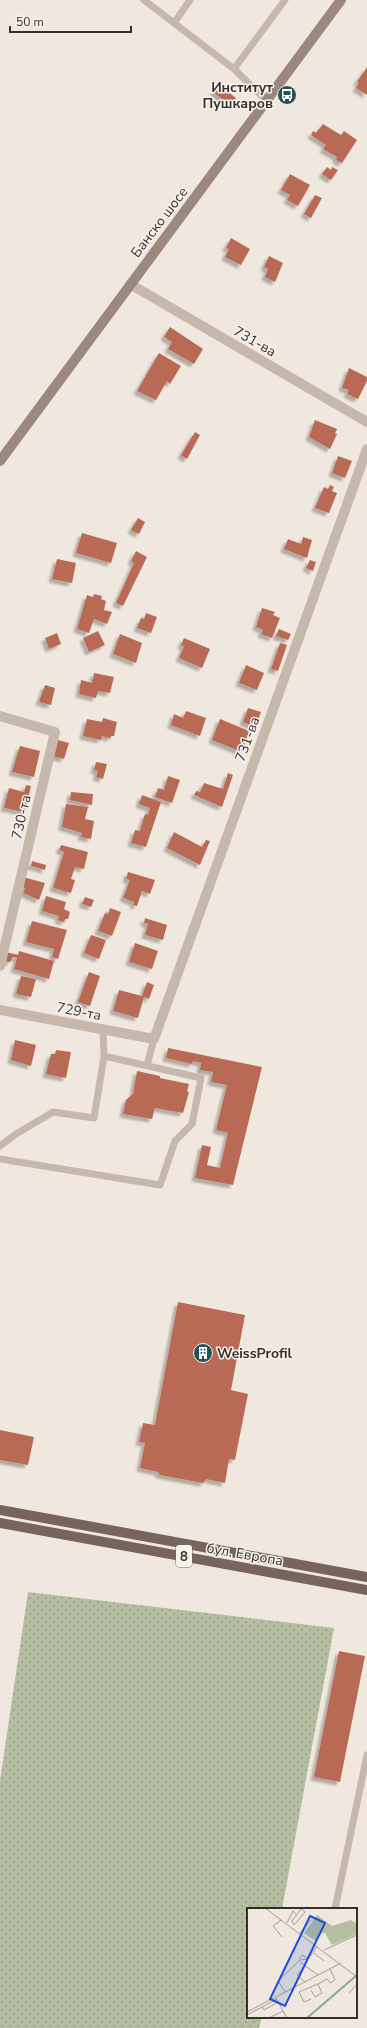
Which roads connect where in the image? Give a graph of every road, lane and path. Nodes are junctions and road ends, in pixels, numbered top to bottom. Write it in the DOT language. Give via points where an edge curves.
graph roads {
  1 [pos="144,0"];
  2 [pos="190,0"];
  3 [pos="285,0"];
  4 [pos="341,0"];
  5 [pos="174,23"];
  6 [pos="234,69"];
  7 [pos="267,101"];
  8 [pos="130,284"];
  9 [pos="367,422"];
  10 [pos="367,449"];
  11 [pos="0,461"];
  12 [pos="0,716"];
  13 [pos="0,966"];
  14 [pos="0,1010"];
  15 [pos="103,1029"];
  16 [pos="154,1039"];
  17 [pos="104,1056"];
  18 [pos="147,1065"];
  19 [pos="0,1146"];
  20 [pos="0,1159"];
  21 [pos="0,1510"];
  22 [pos="0,1523"];
  23 [pos="367,1577"];
  24 [pos="367,1590"];
  25 [pos="367,1755"];
  26 [pos="335,1908"];
  1 -- 5 [label="lane"];
  2 -- 5 [label="lane"];
  3 -- 6 [label="lane"];
  4 -- 7 [label="street, Банско шосе"];
  5 -- 6 [label="lane"];
  6 -- 7 [label="lane"];
  7 -- 8 [label="street, Банско шосе"];
  8 -- 9 [label="street, 731-ва"];
  8 -- 11 [label="street, Банско шосе"];
  10 -- 16 [label="street, 731-ва"];
  12 -- 13 [label="street, 730-та" via="56,732"];
  14 -- 15 [label="street, 729-та"];
  15 -- 16 [label="street, 729-та"];
  15 -- 17 [label="lane"];
  16 -- 18 [label="lane"];
  17 -- 18 [label="lane"];
  17 -- 19 [label="lane" via="94,1118 53,1112"];
  18 -- 20 [label="lane" via="201,1078 192,1124 175,1140 160,1185"];
  21 -- 23 [label="main road, бул. Европа / 8"];
  22 -- 24 [label="main road, бул. Европа / 8"];
  25 -- 26 [label="lane"];
}
